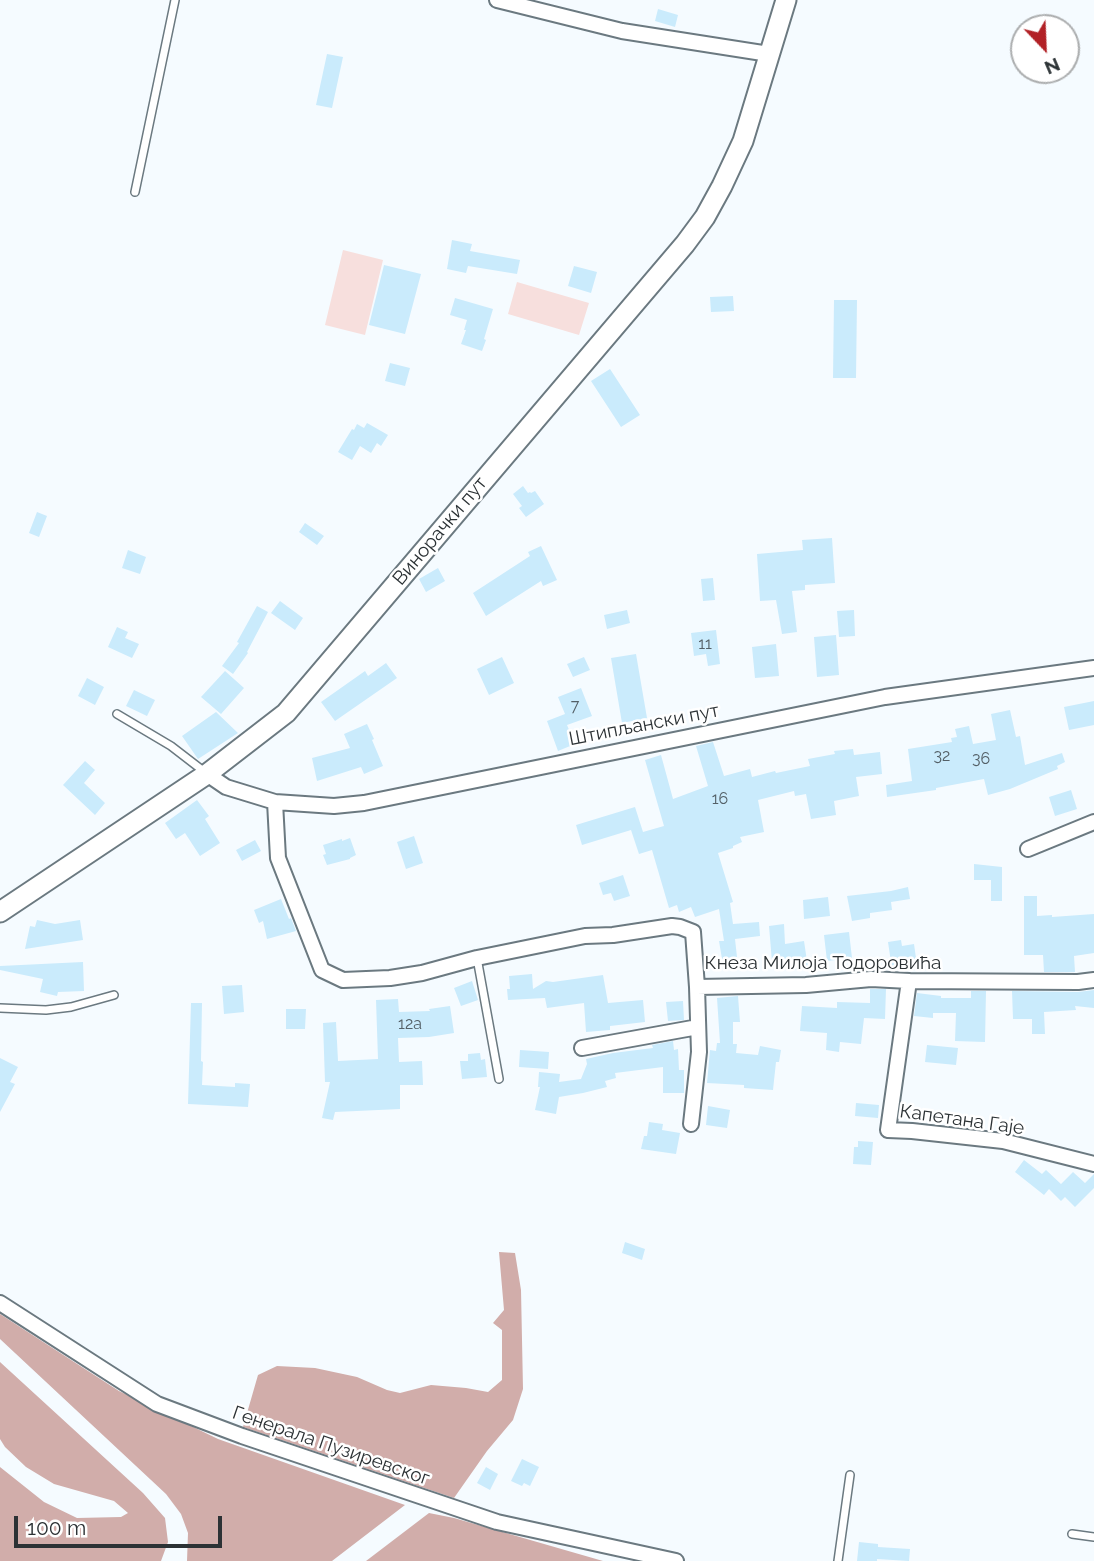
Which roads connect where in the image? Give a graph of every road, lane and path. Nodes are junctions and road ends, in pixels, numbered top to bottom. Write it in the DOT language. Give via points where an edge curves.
graph roads {
  1 [pos="175,0"];
  2 [pos="497,0"];
  3 [pos="786,0"];
  4 [pos="769,54"];
  5 [pos="135,192"];
  6 [pos="1094,668"];
  7 [pos="117,714"];
  8 [pos="207,774"];
  9 [pos="275,802"];
  10 [pos="1094,822"];
  11 [pos="1028,849"];
  12 [pos="0,912"];
  13 [pos="477,958"];
  14 [pos="1094,980"];
  15 [pos="909,981"];
  16 [pos="697,987"];
  17 [pos="114,995"];
  18 [pos="0,1008"];
  19 [pos="698,1027"];
  20 [pos="582,1048"];
  21 [pos="499,1079"];
  22 [pos="691,1124"];
  23 [pos="1094,1164"];
  24 [pos="0,1303"];
  25 [pos="850,1475"];
  26 [pos="1072,1534"];
  27 [pos="1094,1537"];
  28 [pos="676,1561"];
  29 [pos="838,1561"];
  1 -- 5 [label="lane"];
  2 -- 4 [label="street" via="622,31"];
  3 -- 4 [label="street, Винорачки пут"];
  4 -- 8 [label="street, Винорачки пут" via="743,141 705,217 685,244 285,713"];
  6 -- 9 [label="street, Штипљански пут" via="885,697 364,803"];
  7 -- 8 [label="lane"];
  8 -- 9 [label="street, Штипљански пут" via="226,787"];
  8 -- 12 [label="street, Винорачки пут"];
  9 -- 13 [label="street, Кнеза Милоја Тодоровића" via="278,858 322,970 343,980 390,978"];
  10 -- 11 [label="street"];
  13 -- 16 [label="street, Кнеза Милоја Тодоровића" via="564,939 680,927 692,932"];
  13 -- 21 [label="lane"];
  14 -- 15 [label="street, Кнеза Милоја Тодоровића"];
  15 -- 16 [label="street, Кнеза Милоја Тодоровића"];
  15 -- 23 [label="street, Капетана Гаје" via="888,1130 1003,1141"];
  16 -- 19 [label="street"];
  17 -- 18 [label="lane" via="46,1010"];
  19 -- 20 [label="street"];
  19 -- 22 [label="street"];
  24 -- 28 [label="street, Генерала Пузиревског" via="157,1404 497,1522"];
  25 -- 29 [label="lane"];
  26 -- 27 [label="lane"];
}
